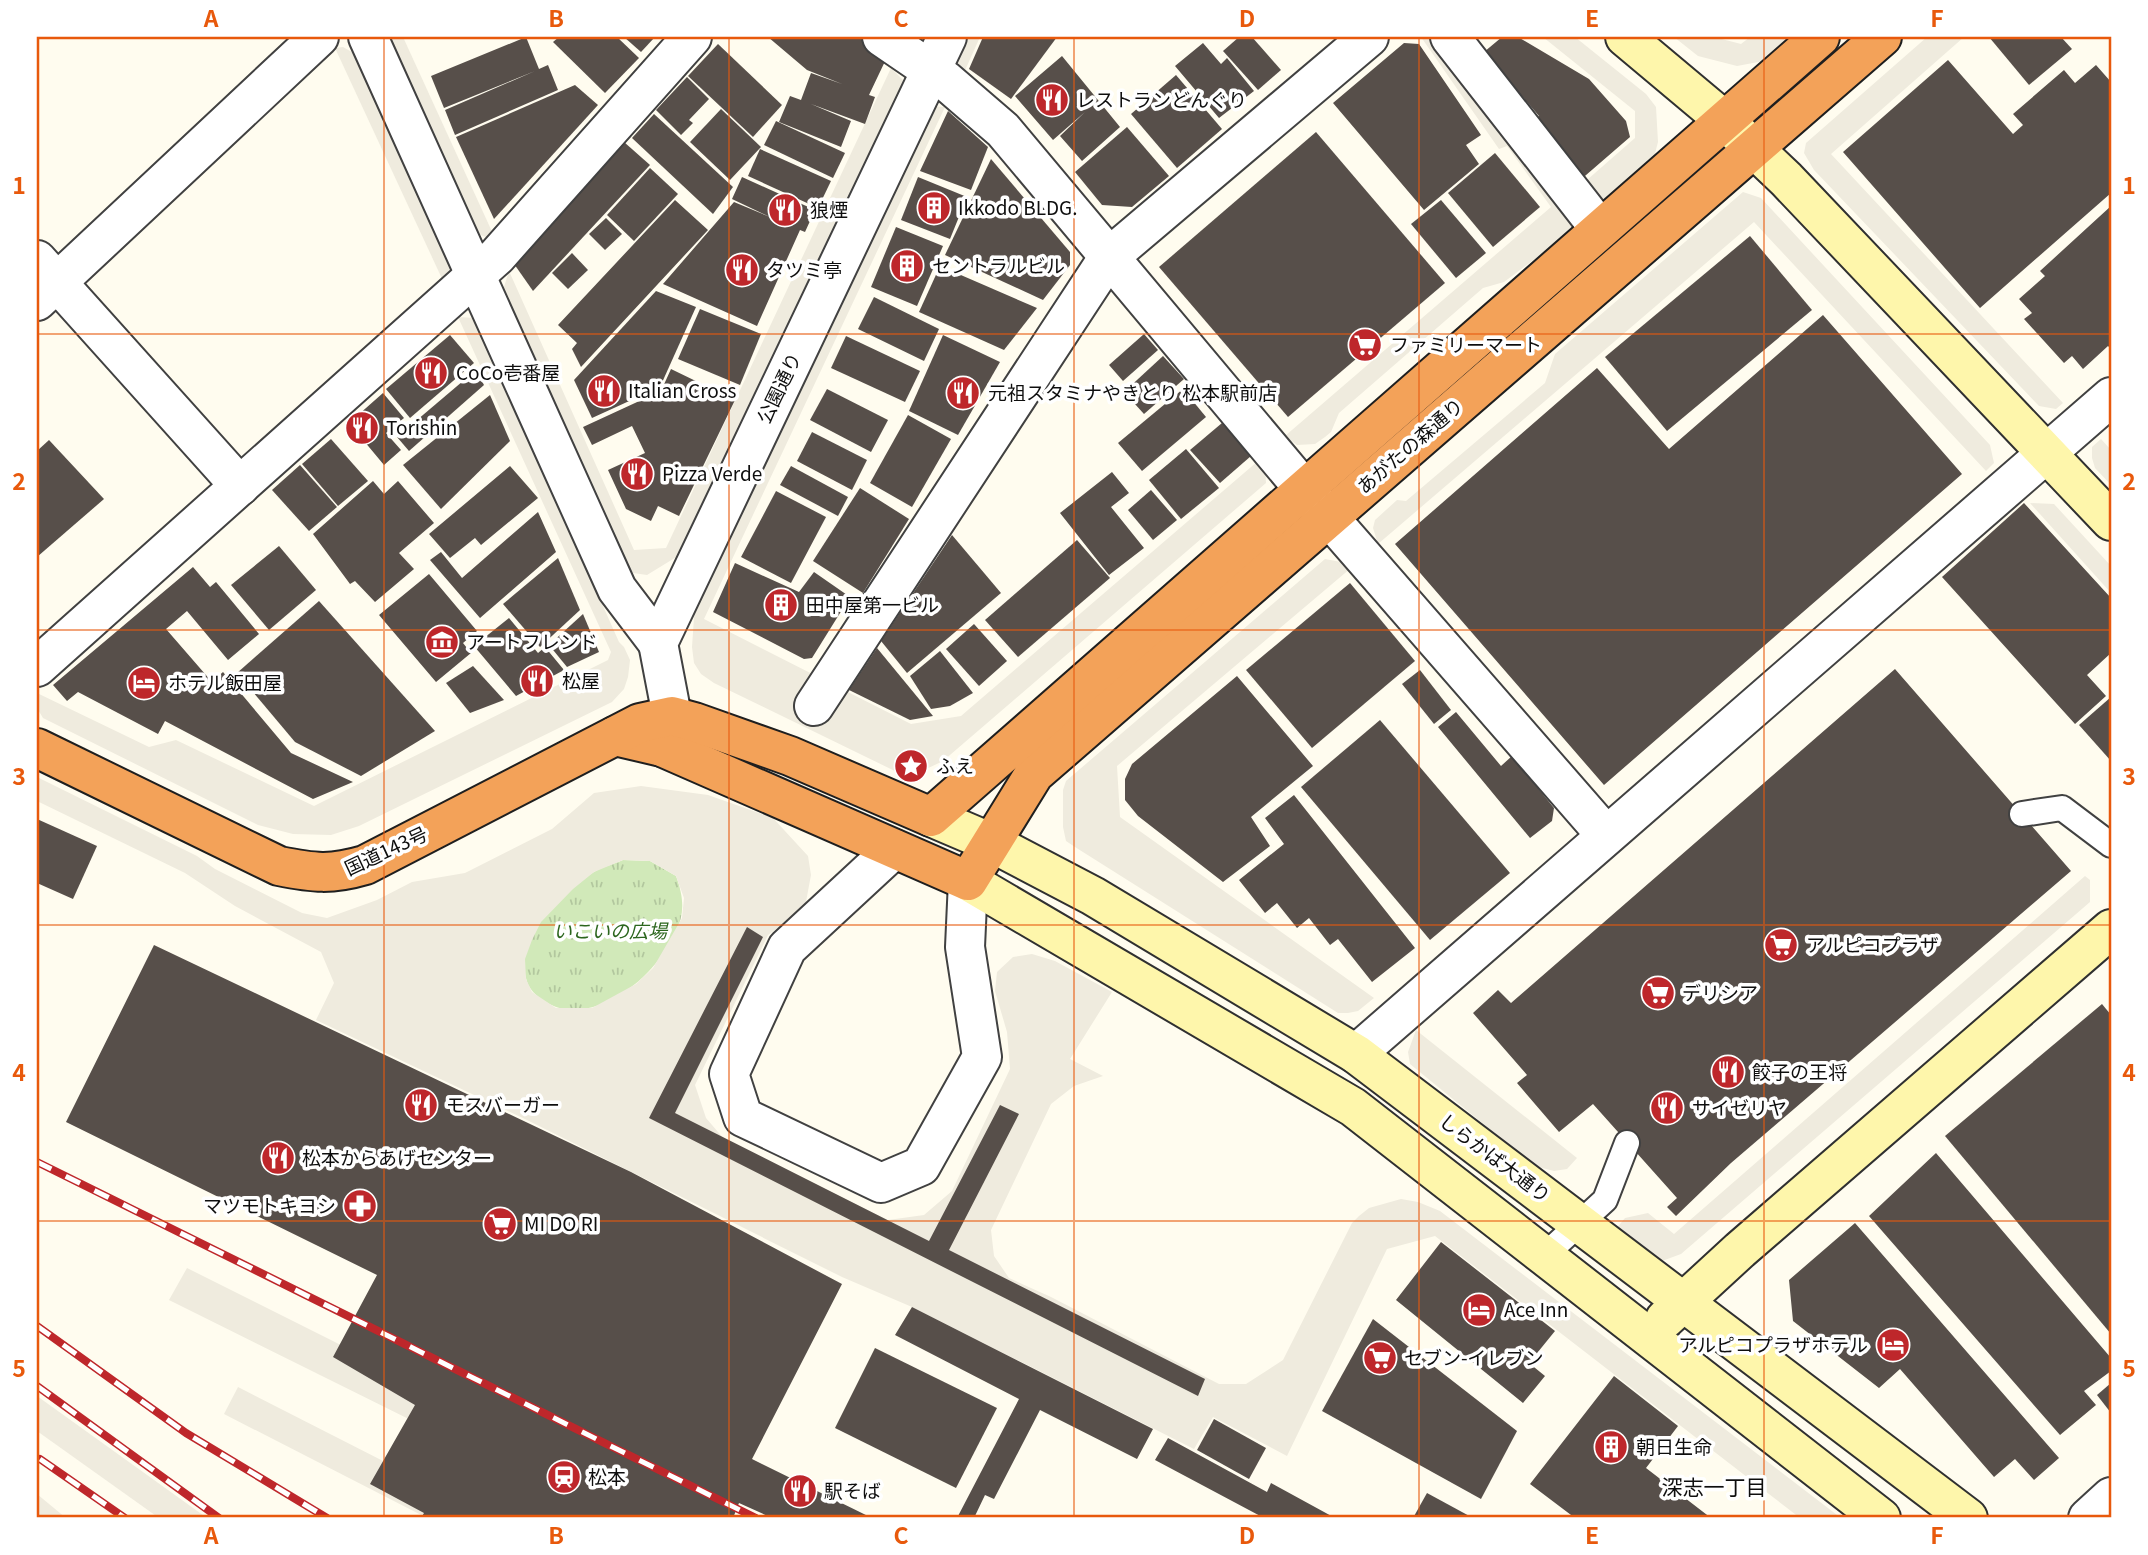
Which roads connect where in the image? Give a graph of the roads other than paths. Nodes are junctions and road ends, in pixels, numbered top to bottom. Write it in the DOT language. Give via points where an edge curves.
graph roads {
  1 [pos="319,37"];
  2 [pos="368,37"];
  3 [pos="692,37"];
  4 [pos="882,37"];
  5 [pos="947,37"];
  6 [pos="1369,37"];
  7 [pos="1450,37"];
  8 [pos="1625,37"];
  9 [pos="1820,37"];
  10 [pos="1882,37"];
  11 [pos="932,72"];
  12 [pos="1724,120"];
  13 [pos="1755,148"];
  14 [pos="1600,229"];
  15 [pos="1108,258"];
  16 [pos="475,275"];
  17 [pos="43,281"];
  18 [pos="2111,397"];
  19 [pos="2047,452"];
  20 [pos="240,486"];
  21 [pos="1316,503"];
  22 [pos="2111,521"];
  23 [pos="658,643"];
  24 [pos="37,667"];
  25 [pos="814,706"];
  26 [pos="667,731"];
  27 [pos="37,748"];
  28 [pos="2022,814"];
  29 [pos="930,817"];
  30 [pos="1605,834"];
  31 [pos="992,843"];
  32 [pos="2111,845"];
  33 [pos="894,849"];
  34 [pos="968,881"];
  35 [pos="2111,929"];
  36 [pos="1356,1054"];
  37 [pos="1627,1143"];
  38 [pos="1580,1223"];
  39 [pos="1545,1255"];
  40 [pos="1684,1301"];
  41 [pos="1647,1335"];
  42 [pos="2111,1497"];
  43 [pos="1881,1518"];
  44 [pos="1968,1518"];
  45 [pos="2088,1518"];
  1 -- 17 [label="street"];
  2 -- 16 [label="street"];
  3 -- 16 [label="street" via="497,257"];
  4 -- 11 [label="street"];
  5 -- 11 [label="street, 公園通り"];
  6 -- 15 [label="street"];
  7 -- 14 [label="street"];
  8 -- 12 [label="street"];
  9 -- 12 [label="highway, あがたの森通り"];
  10 -- 13 [label="highway, あがたの森通り"];
  11 -- 15 [label="street" via="1003,130"];
  11 -- 23 [label="street, 公園通り"];
  12 -- 13 [label="street"];
  12 -- 14 [label="highway, あがたの森通り"];
  13 -- 19 [label="street"];
  13 -- 21 [label="highway, あがたの森通り"];
  14 -- 21 [label="highway, あがたの森通り"];
  15 -- 21 [label="street"];
  15 -- 25 [label="street"];
  16 -- 20 [label="street"];
  16 -- 23 [label="street" via="617,589"];
  17 -- 20 [label="street"];
  18 -- 19 [label="street"];
  19 -- 22 [label="street"];
  19 -- 30 [label="street"];
  20 -- 24 [label="street"];
  21 -- 29 [label="highway, あがたの森通り"];
  21 -- 30 [label="street"];
  21 -- 31 [label="highway, あがたの森通り" via="1034,774"];
  23 -- 26 [label="street"];
  26 -- 27 [label="highway, 国道143号" via="615,736 365,865 337,873 279,866"];
  26 -- 29 [label="highway, 国道143号" via="790,756"];
  26 -- 33 [label="highway, 国道143号"];
  28 -- 32 [label="lane" via="2062,808"];
  29 -- 31 [label="street, しらかば大通り"];
  30 -- 36 [label="street"];
  31 -- 34 [label="highway, あがたの森通り"];
  31 -- 36 [label="street, しらかば大通り" via="1093,896"];
  33 -- 34 [label="highway, 国道143号"];
  33 -- 34 [label="street" via="787,948 729,1074 743,1117 881,1183 921,1166 982,1057 965,947"];
  34 -- 39 [label="street" via="1353,1107"];
  35 -- 40 [label="street"];
  36 -- 38 [label="street, しらかば大通り"];
  37 -- 38 [label="lane" via="1605,1200"];
  38 -- 39 [label="lane"];
  38 -- 40 [label="street, しらかば大通り"];
  39 -- 41 [label="street"];
  40 -- 41 [label="street"];
  40 -- 44 [label="street, しらかば大通り"];
  41 -- 43 [label="street"];
  42 -- 45 [label="street"];
}
